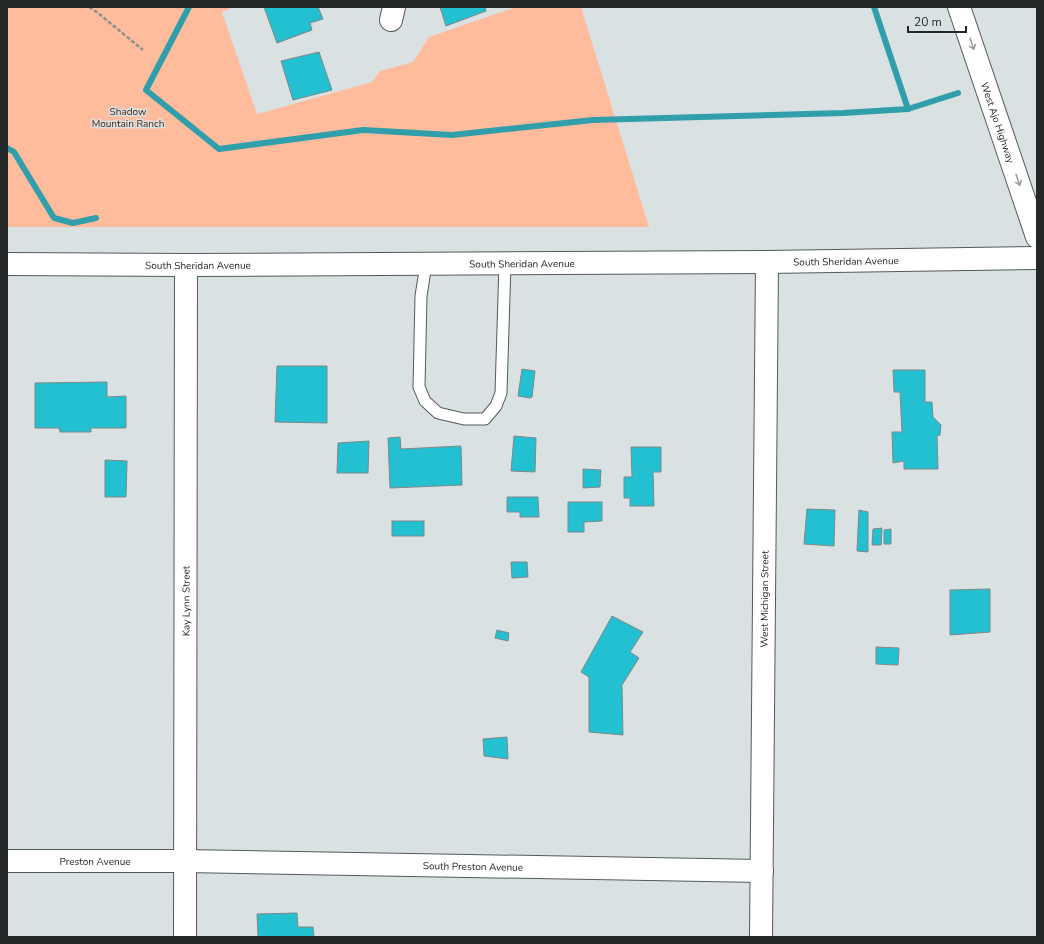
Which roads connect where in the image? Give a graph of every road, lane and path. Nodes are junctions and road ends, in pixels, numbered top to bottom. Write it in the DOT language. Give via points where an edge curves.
graph roads {
  1 [pos="89,7"];
  2 [pos="959,7"];
  3 [pos="143,50"];
  4 [pos="1037,237"];
  5 [pos="1037,258"];
  6 [pos="767,262"];
  7 [pos="505,263"];
  8 [pos="7,264"];
  9 [pos="426,264"];
  10 [pos="186,265"];
  11 [pos="7,861"];
  12 [pos="184,861"];
  13 [pos="762,871"];
  14 [pos="184,937"];
  15 [pos="761,937"];
  1 -- 3 [label="path"];
  2 -- 4 [label="street, West Ajo Highway, one-way"];
  5 -- 6 [label="street, South Sheridan Avenue"];
  6 -- 7 [label="street, South Sheridan Avenue"];
  6 -- 13 [label="street, West Michigan Street"];
  7 -- 9 [label="street, South Sheridan Avenue"];
  7 -- 9 [label="lane" via="501,393 496,406 484,419 464,419 438,413 425,401 419,387 421,296"];
  8 -- 10 [label="street, South Sheridan Avenue"];
  9 -- 10 [label="street, South Sheridan Avenue"];
  10 -- 12 [label="street, Kay Lynn Street"];
  11 -- 12 [label="street, Preston Avenue"];
  12 -- 13 [label="street, South Preston Avenue"];
  12 -- 14 [label="street, Kay Lynn Street"];
  13 -- 15 [label="street, West Michigan Street"];
}
